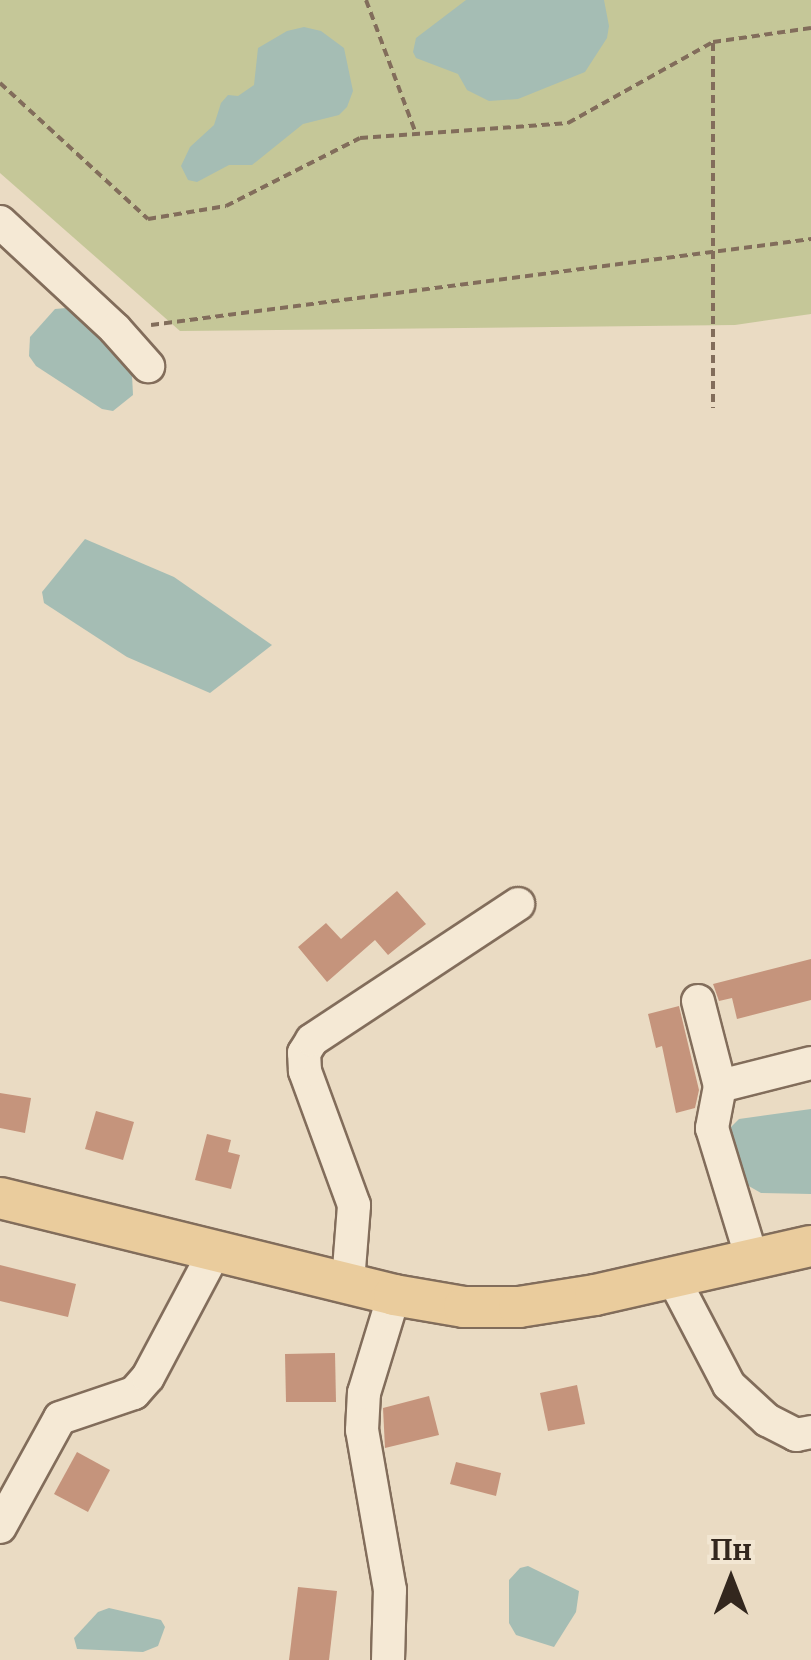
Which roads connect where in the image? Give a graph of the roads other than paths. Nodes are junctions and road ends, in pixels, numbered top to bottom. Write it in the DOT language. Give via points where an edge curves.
graph roads {
  1 [pos="0,222"];
  2 [pos="148,366"];
  3 [pos="518,904"];
  4 [pos="698,1002"];
  5 [pos="811,1063"];
  6 [pos="720,1086"];
  7 [pos="0,1198"];
  8 [pos="811,1246"];
  9 [pos="215,1251"];
  10 [pos="752,1259"];
  11 [pos="672,1276"];
  12 [pos="348,1282"];
  13 [pos="394,1295"];
  14 [pos="811,1432"];
  15 [pos="0,1527"];
  16 [pos="388,1660"];
  1 -- 2 [label="lane"];
  3 -- 12 [label="lane" via="312,1040 304,1053 354,1205"];
  4 -- 6 [label="lane"];
  5 -- 6 [label="lane"];
  6 -- 10 [label="lane" via="712,1128"];
  7 -- 9 [label="main road"];
  8 -- 10 [label="main road"];
  9 -- 12 [label="main road"];
  9 -- 15 [label="lane" via="148,1377 134,1392 60,1418"];
  10 -- 11 [label="main road"];
  11 -- 13 [label="main road" via="519,1307 464,1307"];
  11 -- 14 [label="lane" via="729,1385 767,1420 796,1436"];
  12 -- 13 [label="main road"];
  13 -- 16 [label="lane" via="364,1394 362,1430 390,1590"];
}
